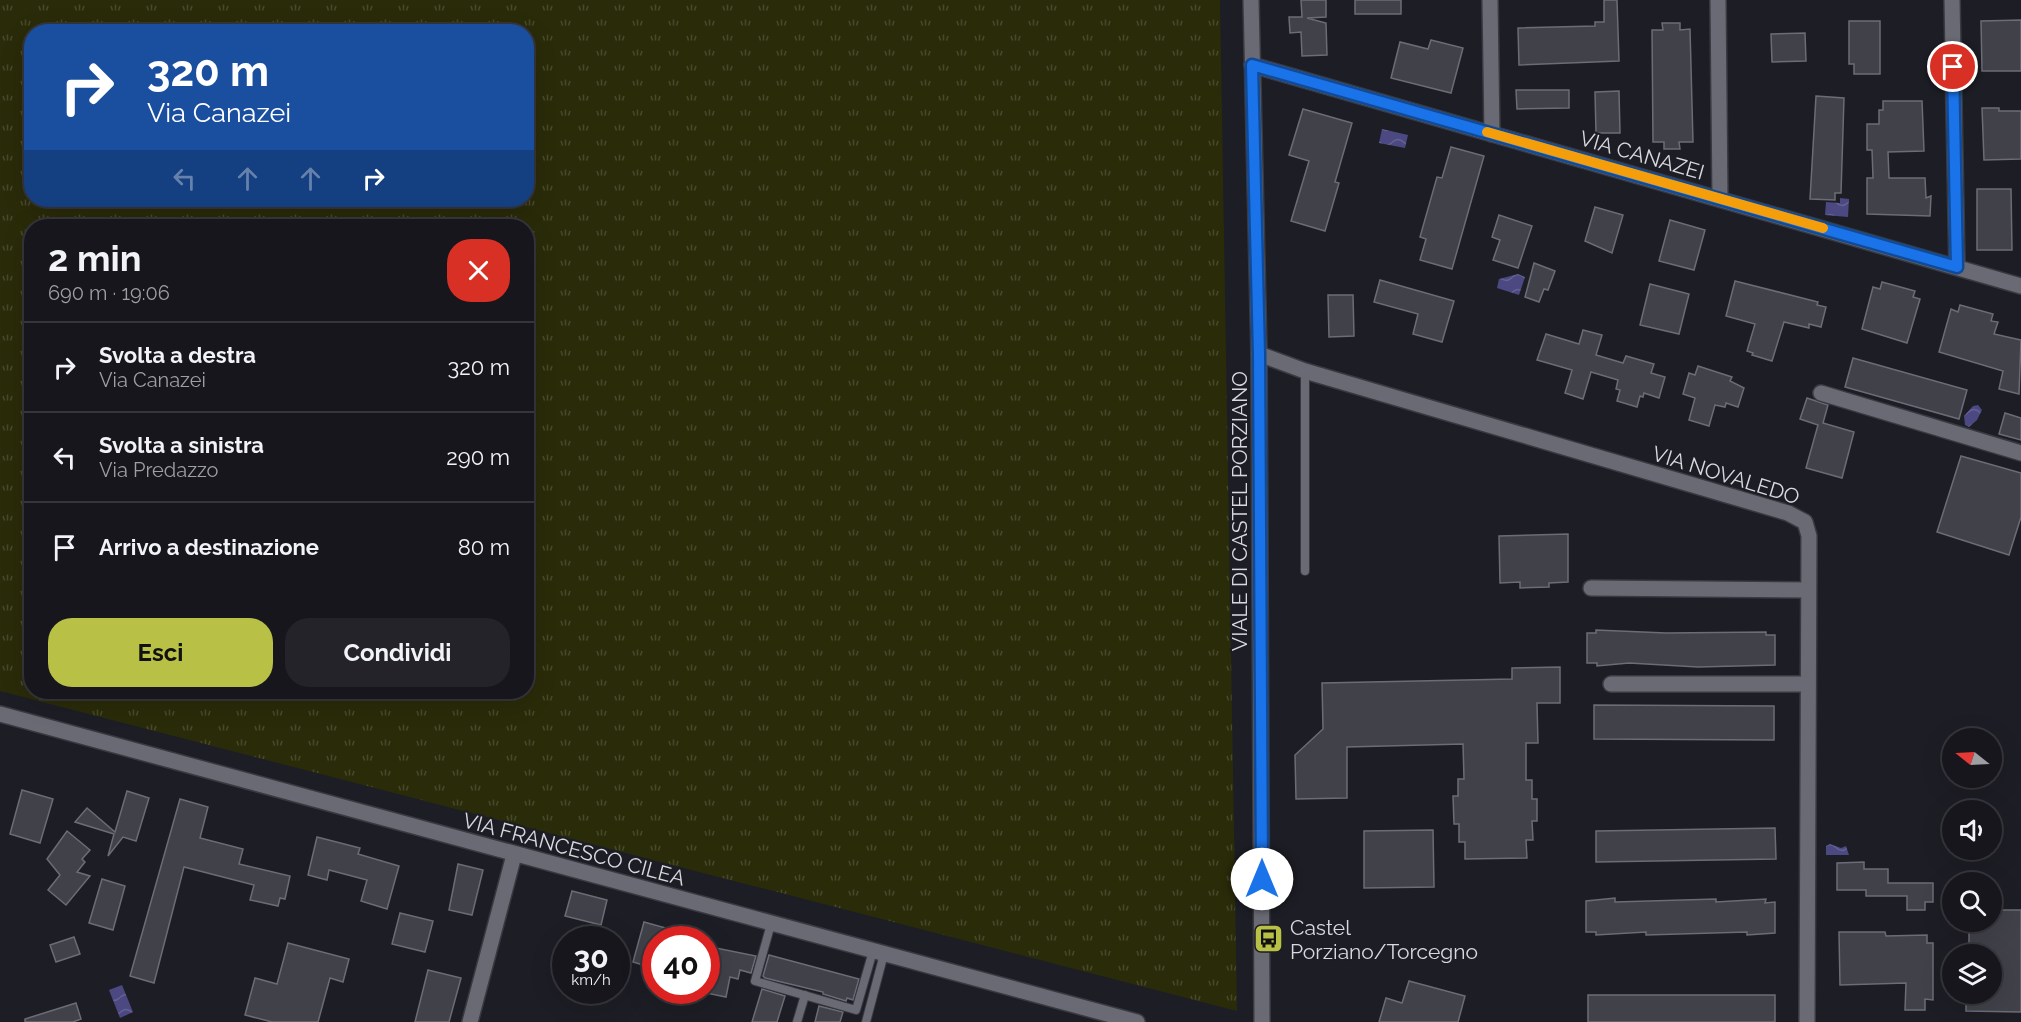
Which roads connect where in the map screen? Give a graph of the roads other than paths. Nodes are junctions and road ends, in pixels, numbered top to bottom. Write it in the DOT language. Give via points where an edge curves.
graph roads {
  1 [pos="1251,0"];
  2 [pos="1490,0"];
  3 [pos="1718,0"];
  4 [pos="1952,0"];
  5 [pos="1252,65"];
  6 [pos="1492,134"];
  7 [pos="1720,198"];
  8 [pos="1957,267"];
  9 [pos="2021,286"];
  10 [pos="1259,354"];
  11 [pos="1305,371"];
  12 [pos="1821,393"];
  13 [pos="2021,453"];
  14 [pos="1305,571"];
  15 [pos="1591,588"];
  16 [pos="1808,590"];
  17 [pos="1611,684"];
  18 [pos="1808,684"];
  19 [pos="0,714"];
  20 [pos="514,855"];
  21 [pos="771,924"];
  22 [pos="879,953"];
  23 [pos="805,995"];
  24 [pos="470,1022"];
  25 [pos="797,1022"];
  26 [pos="866,1022"];
  27 [pos="1137,1022"];
  28 [pos="1262,1022"];
  29 [pos="1807,1022"];
  1 -- 5 [label="street, VIALE DI CASTEL PORZIANO"];
  2 -- 6 [label="street"];
  3 -- 7 [label="street"];
  4 -- 8 [label="street"];
  5 -- 6 [label="street, VIA CANAZEI"];
  5 -- 10 [label="street, VIALE DI CASTEL PORZIANO"];
  6 -- 7 [label="street, VIA CANAZEI"];
  7 -- 8 [label="street, VIA CANAZEI"];
  8 -- 9 [label="street, VIA CANAZEI"];
  10 -- 11 [label="street, VIA NOVALEDO"];
  10 -- 28 [label="street, VIALE DI CASTEL PORZIANO"];
  11 -- 14 [label="lane"];
  11 -- 16 [label="street, VIA NOVALEDO" via="1792,515 1804,522 1808,532"];
  12 -- 13 [label="street"];
  15 -- 16 [label="street"];
  16 -- 18 [label="street, VIA NOVALEDO"];
  17 -- 18 [label="street"];
  18 -- 29 [label="street, VIA NOVALEDO"];
  19 -- 20 [label="street, VIA FRANCESCO CILEA"];
  20 -- 21 [label="street, VIA FRANCESCO CILEA"];
  20 -- 24 [label="street"];
  21 -- 22 [label="street, VIA FRANCESCO CILEA"];
  21 -- 23 [label="lane" via="755,981"];
  22 -- 23 [label="lane" via="856,1010"];
  22 -- 26 [label="lane"];
  22 -- 27 [label="street, VIA FRANCESCO CILEA"];
  23 -- 25 [label="lane"];
}
